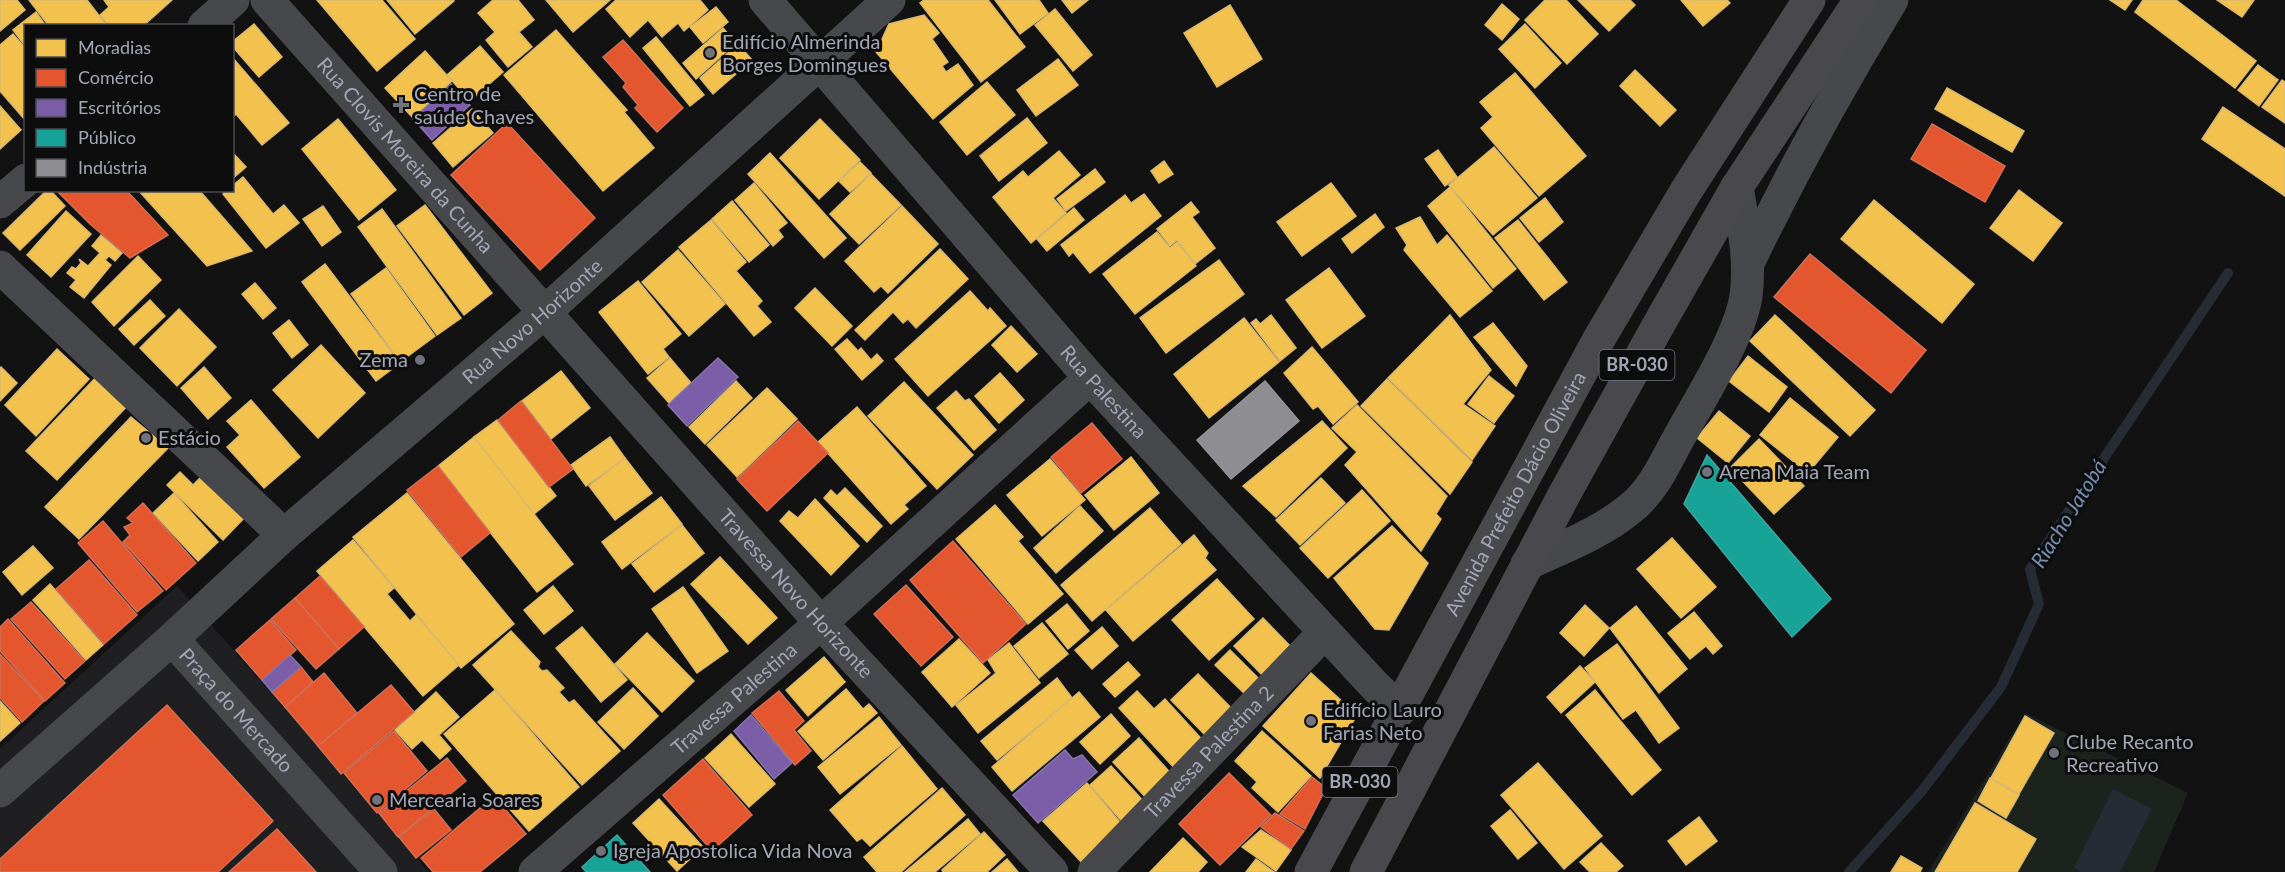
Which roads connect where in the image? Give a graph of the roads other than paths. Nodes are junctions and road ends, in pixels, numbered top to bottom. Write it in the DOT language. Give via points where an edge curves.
graph roads {
  1 [pos="233,0"];
  2 [pos="267,0"];
  3 [pos="765,0"];
  4 [pos="889,0"];
  5 [pos="1809,0"];
  6 [pos="1860,0"];
  7 [pos="1892,0"];
  8 [pos="206,24"];
  9 [pos="819,61"];
  10 [pos="24,182"];
  11 [pos="1737,188"];
  12 [pos="0,202"];
  13 [pos="1749,261"];
  14 [pos="0,267"];
  15 [pos="545,312"];
  16 [pos="1090,378"];
  17 [pos="284,535"];
  18 [pos="1527,564"];
  19 [pos="822,623"];
  20 [pos="1325,632"];
  21 [pos="172,639"];
  22 [pos="1400,710"];
  23 [pos="0,791"];
  24 [pos="381,872"];
  25 [pos="535,872"];
  26 [pos="1052,872"];
  27 [pos="1094,872"];
  28 [pos="1311,872"];
  29 [pos="1366,872"];
  1 -- 8 [label="street"];
  2 -- 15 [label="street, Rua Clovis Moreira da Cunha"];
  3 -- 9 [label="street, Rua Palestina"];
  4 -- 9 [label="street, Rua Novo Horizonte"];
  5 -- 22 [label="main road, Avenida Prefeito Dácio Oliveira / BR-030" via="1686,191 1599,339"];
  6 -- 11 [label="main road, BR-030"];
  7 -- 13 [label="street" via="1825,112"];
  9 -- 15 [label="street, Rua Novo Horizonte"];
  9 -- 16 [label="street, Rua Palestina"];
  10 -- 12 [label="street"];
  11 -- 13 [label="street"];
  11 -- 18 [label="main road, BR-030"];
  13 -- 18 [label="street" via="1746,299 1735,331 1651,486 1616,520"];
  14 -- 17 [label="street"];
  15 -- 17 [label="street, Rua Novo Horizonte"];
  15 -- 19 [label="street, Travessa Novo Horizonte"];
  16 -- 19 [label="street, Travessa Palestina"];
  16 -- 20 [label="street, Rua Palestina"];
  17 -- 21 [label="street, Rua Novo Horizonte"];
  18 -- 29 [label="main road, BR-030"];
  19 -- 25 [label="street, Travessa Palestina"];
  19 -- 26 [label="street, Travessa Novo Horizonte"];
  20 -- 22 [label="street, Rua Palestina"];
  20 -- 27 [label="street, Travessa Palestina 2"];
  21 -- 23 [label="street, Praça do Mercado"];
  21 -- 24 [label="street, Praça do Mercado"];
  22 -- 28 [label="main road, Avenida Prefeito Dácio Oliveira / BR-030"];
}
